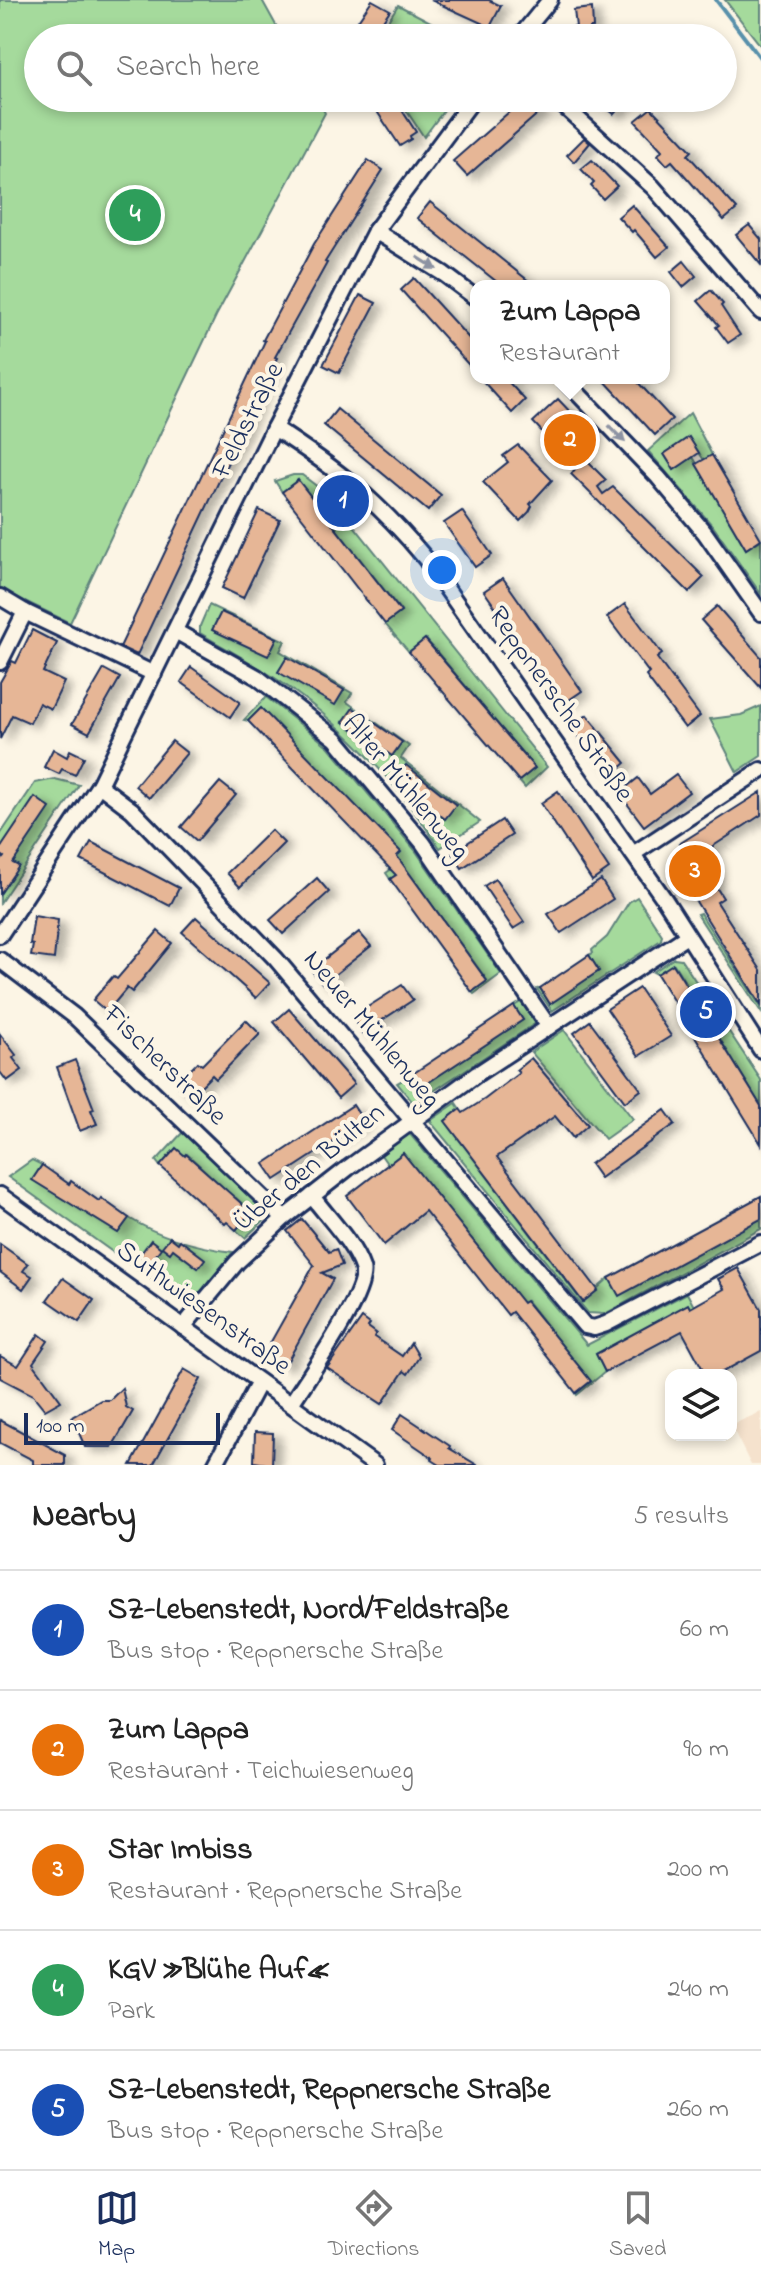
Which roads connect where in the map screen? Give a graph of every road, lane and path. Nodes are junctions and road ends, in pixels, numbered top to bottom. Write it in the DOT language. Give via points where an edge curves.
graph roads {
  1 [pos="550,0"];
  2 [pos="530,24"];
  3 [pos="464,112"];
  4 [pos="570,112"];
  5 [pos="375,231"];
  6 [pos="470,294"];
  7 [pos="761,312"];
  8 [pos="569,384"];
  9 [pos="274,428"];
  10 [pos="0,597"];
  11 [pos="25,612"];
  12 [pos="761,613"];
  13 [pos="175,631"];
  14 [pos="0,662"];
  15 [pos="154,674"];
  16 [pos="761,770"];
  17 [pos="99,785"];
  18 [pos="633,854"];
  19 [pos="0,935"];
  20 [pos="687,936"];
  21 [pos="0,960"];
  22 [pos="549,1027"];
  23 [pos="761,1050"];
  24 [pos="412,1119"];
  25 [pos="0,1195"];
  26 [pos="312,1196"];
  27 [pos="284,1218"];
  28 [pos="761,1243"];
  29 [pos="183,1327"];
  30 [pos="259,1382"];
  31 [pos="291,1404"];
  32 [pos="215,1465"];
  33 [pos="375,1465"];
  1 -- 2 [label="street"];
  3 -- 5 [label="street, Feldstraße"];
  4 -- 7 [label="street" via="653,187"];
  5 -- 6 [label="street, one-way"];
  5 -- 9 [label="street, Feldstraße"];
  8 -- 12 [label="street, one-way" via="705,533"];
  9 -- 13 [label="street, Feldstraße"];
  9 -- 18 [label="street, Reppnersche Straße" via="329,464 393,520"];
  10 -- 11 [label="street"];
  11 -- 14 [label="street"];
  11 -- 15 [label="street"];
  13 -- 15 [label="street, Feldstraße"];
  13 -- 22 [label="street, Alter Mühlenweg" via="257,677 336,739 423,843"];
  15 -- 17 [label="street, Feldstraße"];
  16 -- 18 [label="street"];
  17 -- 19 [label="street, Feldstraße"];
  17 -- 24 [label="street, Neuer Mühlenweg" via="132,810 276,959"];
  18 -- 20 [label="street, Reppnersche Straße"];
  20 -- 22 [label="street, Über den Bülten"];
  20 -- 23 [label="street, Reppnersche Straße"];
  21 -- 27 [label="street, Fischerstraße" via="74,1016"];
  22 -- 24 [label="street, Über den Bülten"];
  24 -- 26 [label="street, Über den Bülten"];
  24 -- 28 [label="street, Neuer Mühlenweg" via="585,1326 606,1324"];
  25 -- 29 [label="street, Suthwiesenstraße"];
  26 -- 27 [label="street, Über den Bülten"];
  26 -- 31 [label="street" via="363,1271 350,1309"];
  27 -- 29 [label="street, Über den Bülten" via="237,1262"];
  29 -- 30 [label="street, Suthwiesenstraße"];
  30 -- 31 [label="street, Suthwiesenstraße"];
  30 -- 32 [label="street"];
  31 -- 33 [label="street, Suthwiesenstraße"];
}
